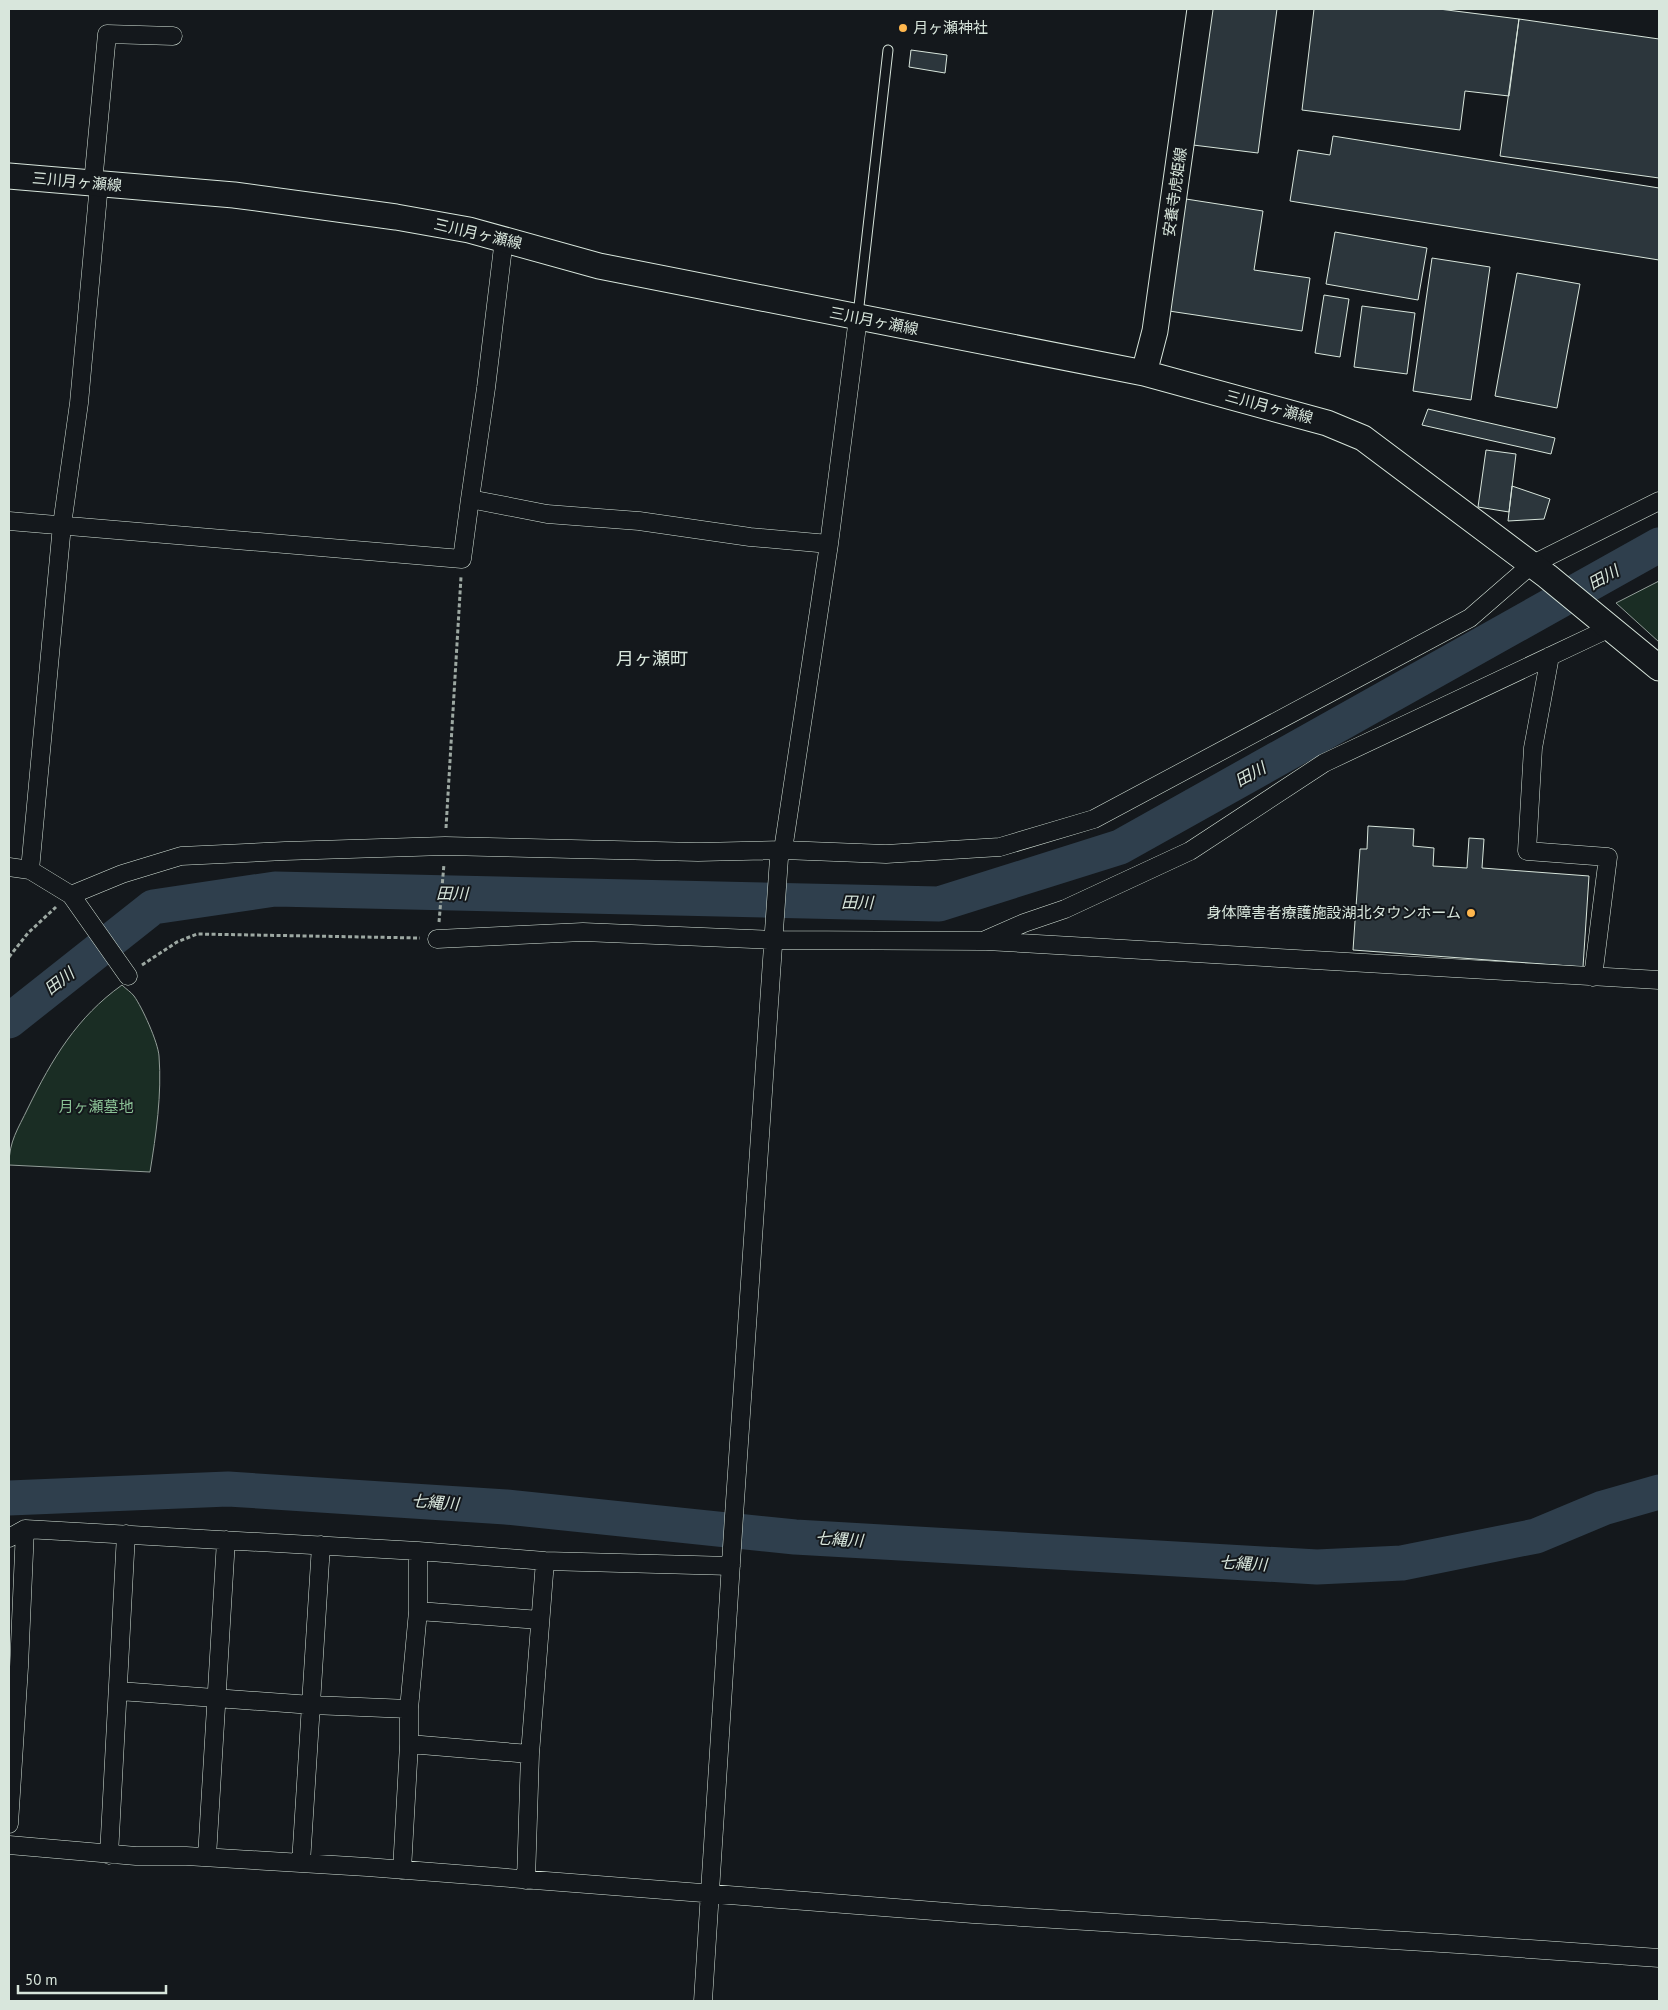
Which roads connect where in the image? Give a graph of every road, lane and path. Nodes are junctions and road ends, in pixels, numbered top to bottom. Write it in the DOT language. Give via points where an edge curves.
graph roads {
  1 [pos="1200,9"];
  2 [pos="173,36"];
  3 [pos="888,50"];
  4 [pos="9,176"];
  5 [pos="96,183"];
  6 [pos="504,239"];
  7 [pos="858,318"];
  8 [pos="1144,373"];
  9 [pos="470,499"];
  10 [pos="1659,502"];
  11 [pos="9,521"];
  12 [pos="62,526"];
  13 [pos="829,544"];
  14 [pos="462,559"];
  15 [pos="1539,571"];
  16 [pos="1604,623"];
  17 [pos="1550,656"];
  18 [pos="1659,668"];
  19 [pos="445,850"];
  20 [pos="781,854"];
  21 [pos="9,867"];
  22 [pos="30,870"];
  23 [pos="73,898"];
  24 [pos="438,931"];
  25 [pos="774,936"];
  26 [pos="983,941"];
  27 [pos="9,957"];
  28 [pos="126,973"];
  29 [pos="1593,977"];
  30 [pos="1659,980"];
  31 [pos="25,1529"];
  32 [pos="126,1534"];
  33 [pos="9,1538"];
  34 [pos="226,1540"];
  35 [pos="321,1546"];
  36 [pos="418,1551"];
  37 [pos="545,1561"];
  38 [pos="732,1563"];
  39 [pos="418,1611"];
  40 [pos="540,1620"];
  41 [pos="119,1691"];
  42 [pos="216,1697"];
  43 [pos="312,1705"];
  44 [pos="409,1709"];
  45 [pos="409,1744"];
  46 [pos="530,1754"];
  47 [pos="9,1818"];
  48 [pos="9,1824"];
  49 [pos="9,1845"];
  50 [pos="109,1854"];
  51 [pos="207,1857"];
  52 [pos="300,1863"];
  53 [pos="402,1870"];
  54 [pos="526,1880"];
  55 [pos="711,1894"];
  56 [pos="1659,1958"];
  57 [pos="703,2001"];
  1 -- 8 [label="main road, 安養寺虎姫線" via="1155,331"];
  2 -- 5 [label="street" via="106,34"];
  3 -- 7 [label="lane"];
  4 -- 5 [label="main road, 三川月ヶ瀬線"];
  5 -- 6 [label="main road, 三川月ヶ瀬線" via="253,197 396,217"];
  5 -- 12 [label="street" via="78,403"];
  6 -- 7 [label="main road, 三川月ヶ瀬線" via="599,266"];
  6 -- 9 [label="street"];
  7 -- 8 [label="main road, 三川月ヶ瀬線"];
  7 -- 13 [label="street"];
  8 -- 15 [label="main road, 三川月ヶ瀬線" via="1327,423 1363,438"];
  9 -- 13 [label="street" via="547,514 639,521 750,537"];
  9 -- 14 [label="street"];
  10 -- 15 [label="street"];
  11 -- 12 [label="street"];
  12 -- 14 [label="street"];
  12 -- 22 [label="street"];
  13 -- 20 [label="street"];
  14 -- 19 [label="path"];
  15 -- 16 [label="main road, 三川月ヶ瀬線"];
  15 -- 20 [label="street" via="1470,618 1094,819 1000,847 886,854"];
  16 -- 17 [label="street"];
  16 -- 18 [label="main road, 三川月ヶ瀬線"];
  17 -- 26 [label="street" via="1324,763 1190,851 1065,910"];
  17 -- 29 [label="street" via="1533,748 1527,850 1608,858"];
  19 -- 20 [label="street"];
  19 -- 23 [label="street" via="285,851 181,856 122,874"];
  19 -- 24 [label="path"];
  20 -- 25 [label="street"];
  21 -- 22 [label="street"];
  22 -- 23 [label="street"];
  23 -- 27 [label="path" via="28,933"];
  23 -- 28 [label="street"];
  24 -- 25 [label="street"];
  24 -- 28 [label="path" via="197,934"];
  25 -- 26 [label="street"];
  25 -- 38 [label="street"];
  26 -- 29 [label="street"];
  29 -- 30 [label="street"];
  31 -- 32 [label="street"];
  31 -- 33 [label="street"];
  31 -- 47 [label="street"];
  32 -- 34 [label="street"];
  32 -- 41 [label="street"];
  34 -- 35 [label="street"];
  34 -- 42 [label="street"];
  35 -- 36 [label="street"];
  35 -- 43 [label="street"];
  36 -- 37 [label="street"];
  36 -- 39 [label="street"];
  37 -- 38 [label="street"];
  37 -- 40 [label="street"];
  38 -- 55 [label="street"];
  39 -- 40 [label="street"];
  39 -- 44 [label="street"];
  40 -- 46 [label="street"];
  41 -- 42 [label="street"];
  41 -- 50 [label="street"];
  42 -- 43 [label="street"];
  42 -- 51 [label="street"];
  43 -- 44 [label="street"];
  43 -- 52 [label="street"];
  44 -- 45 [label="street"];
  45 -- 46 [label="street"];
  45 -- 53 [label="street"];
  46 -- 54 [label="street"];
  47 -- 48 [label="street"];
  49 -- 50 [label="street"];
  50 -- 51 [label="street"];
  51 -- 52 [label="street"];
  52 -- 53 [label="street"];
  53 -- 54 [label="street"];
  54 -- 55 [label="street"];
  55 -- 56 [label="street"];
  55 -- 57 [label="street"];
}
